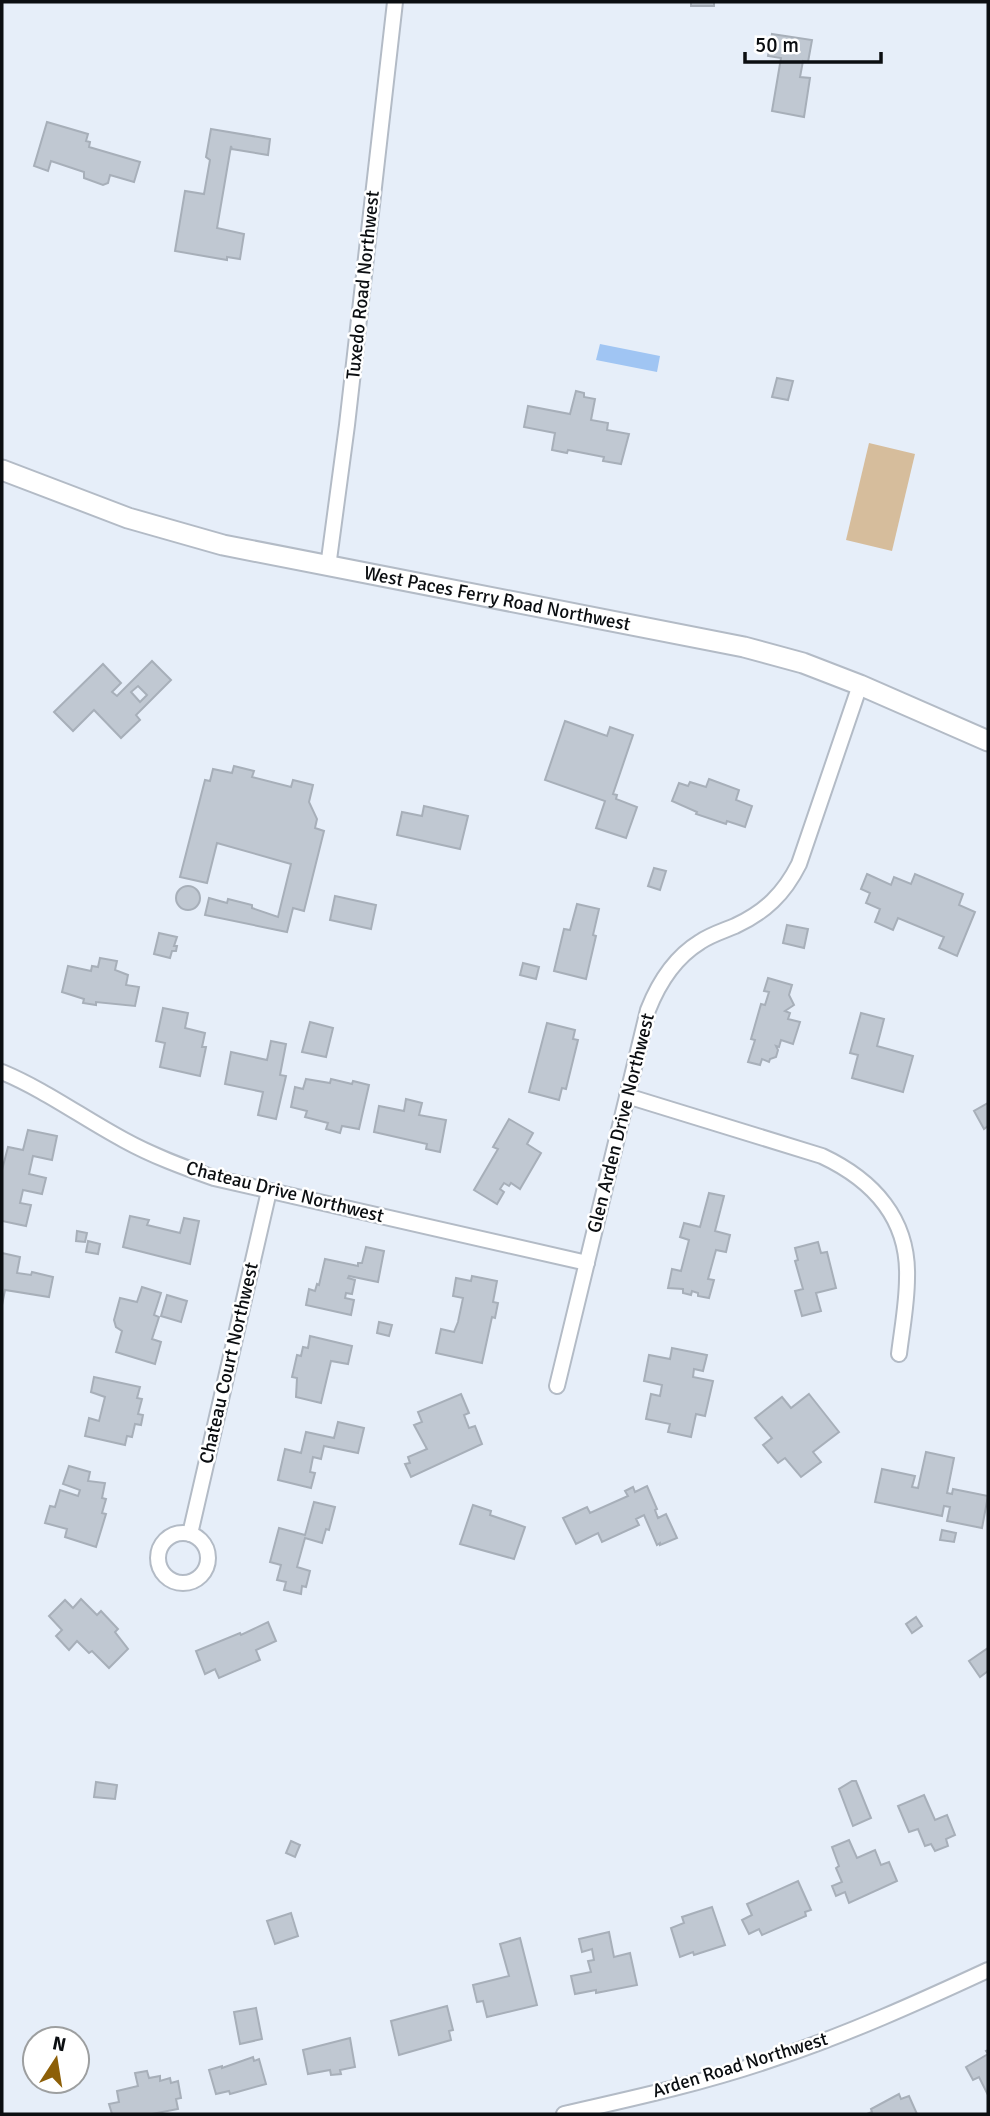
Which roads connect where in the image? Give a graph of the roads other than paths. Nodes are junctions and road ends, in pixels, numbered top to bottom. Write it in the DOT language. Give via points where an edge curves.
graph roads {
  1 [pos="395,2"];
  2 [pos="2,470"];
  3 [pos="328,567"];
  4 [pos="860,685"];
  5 [pos="988,741"];
  6 [pos="2,1072"];
  7 [pos="627,1096"];
  8 [pos="269,1191"];
  9 [pos="587,1263"];
  10 [pos="899,1354"];
  11 [pos="557,1386"];
  12 [pos="190,1534"];
  13 [pos="988,1970"];
  14 [pos="564,2114"];
  1 -- 3 [label="street, Tuxedo Road Northwest"];
  2 -- 3 [label="main road, West Paces Ferry Road Northwest" via="155,526"];
  3 -- 4 [label="main road, West Paces Ferry Road Northwest" via="744,647"];
  4 -- 5 [label="main road, West Paces Ferry Road Northwest"];
  4 -- 7 [label="street, Glen Arden Drive Northwest" via="790,881 762,912 701,941 668,971 648,1010"];
  6 -- 8 [label="street, Chateau Drive Northwest" via="163,1160"];
  7 -- 9 [label="street, Glen Arden Drive Northwest"];
  7 -- 10 [label="street" via="822,1156 863,1180 888,1208 904,1244 907,1276"];
  8 -- 9 [label="street, Chateau Drive Northwest"];
  8 -- 12 [label="street, Chateau Court Northwest"];
  9 -- 11 [label="street, Glen Arden Drive Northwest"];
  13 -- 14 [label="street, Arden Road Northwest" via="774,2059"];
}
